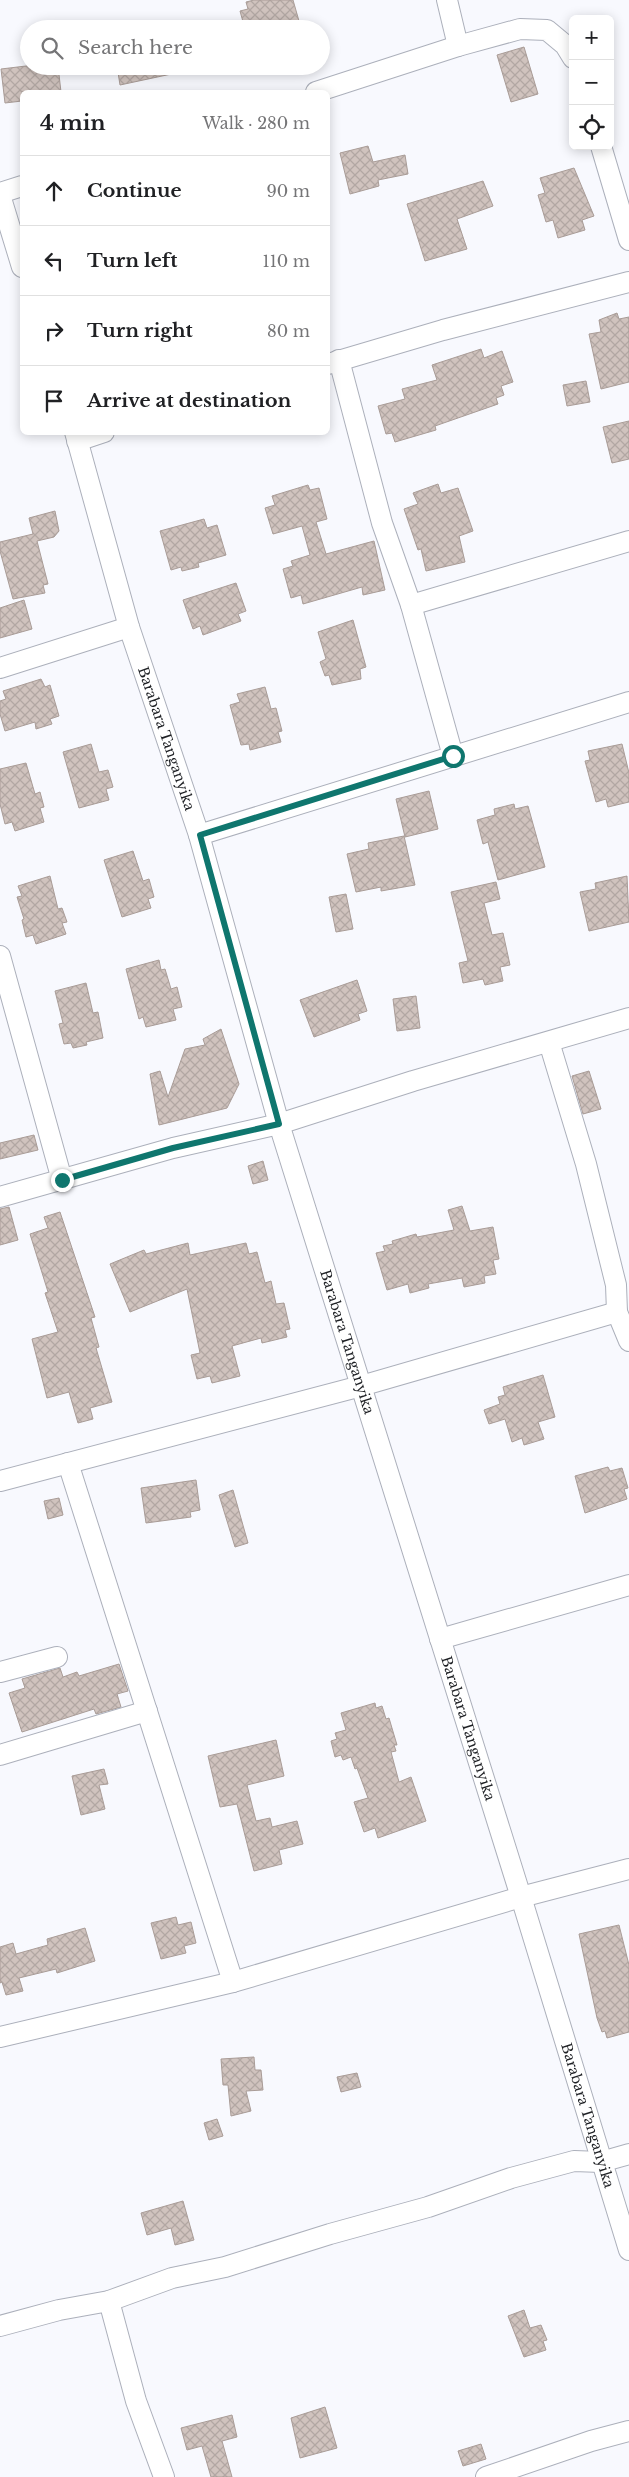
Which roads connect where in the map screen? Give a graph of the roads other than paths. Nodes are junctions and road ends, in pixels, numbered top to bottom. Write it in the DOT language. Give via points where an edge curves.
graph roads {
  1 [pos="447,0"];
  2 [pos="458,46"];
  3 [pos="569,52"];
  4 [pos="322,90"];
  5 [pos="602,150"];
  6 [pos="20,187"];
  7 [pos="0,195"];
  8 [pos="629,240"];
  9 [pos="20,260"];
  10 [pos="629,282"];
  11 [pos="333,362"];
  12 [pos="76,437"];
  13 [pos="629,541"];
  14 [pos="411,605"];
  15 [pos="129,626"];
  16 [pos="0,668"];
  17 [pos="629,702"];
  18 [pos="453,756"];
  19 [pos="200,835"];
  20 [pos="0,956"];
  21 [pos="629,1018"];
  22 [pos="549,1042"];
  23 [pos="279,1124"];
  24 [pos="62,1180"];
  25 [pos="0,1197"];
  26 [pos="617,1312"];
  27 [pos="629,1341"];
  28 [pos="361,1386"];
  29 [pos="68,1464"];
  30 [pos="0,1481"];
  31 [pos="629,1585"];
  32 [pos="440,1639"];
  33 [pos="58,1657"];
  34 [pos="0,1672"];
  35 [pos="147,1711"];
  36 [pos="0,1755"];
  37 [pos="629,1869"];
  38 [pos="521,1897"];
  39 [pos="233,1982"];
  40 [pos="0,2037"];
  41 [pos="629,2154"];
  42 [pos="601,2162"];
  43 [pos="629,2250"];
  44 [pos="109,2301"];
  45 [pos="0,2326"];
  46 [pos="629,2431"];
  47 [pos="164,2477"];
  48 [pos="486,2477"];
  1 -- 2 [label="street"];
  2 -- 3 [label="street" via="520,29 547,30"];
  2 -- 4 [label="street"];
  5 -- 8 [label="street"];
  6 -- 7 [label="street"];
  7 -- 9 [label="street"];
  10 -- 11 [label="street"];
  11 -- 14 [label="street" via="382,523"];
  12 -- 15 [label="street, Barabara Tanganyika"];
  13 -- 14 [label="street"];
  14 -- 18 [label="street"];
  15 -- 16 [label="street"];
  15 -- 19 [label="street, Barabara Tanganyika"];
  17 -- 18 [label="street"];
  18 -- 19 [label="street"];
  19 -- 23 [label="street, Barabara Tanganyika"];
  20 -- 24 [label="street"];
  21 -- 22 [label="street"];
  22 -- 23 [label="street"];
  22 -- 26 [label="street" via="586,1164 616,1285"];
  23 -- 24 [label="street" via="173,1148"];
  23 -- 28 [label="street, Barabara Tanganyika"];
  24 -- 25 [label="street"];
  26 -- 27 [label="street"];
  26 -- 28 [label="street"];
  28 -- 29 [label="street"];
  28 -- 32 [label="street, Barabara Tanganyika"];
  29 -- 30 [label="street"];
  29 -- 35 [label="street"];
  31 -- 32 [label="street"];
  32 -- 38 [label="street, Barabara Tanganyika"];
  33 -- 34 [label="street"];
  35 -- 36 [label="street"];
  35 -- 39 [label="street"];
  37 -- 38 [label="street"];
  38 -- 39 [label="street"];
  38 -- 42 [label="street, Barabara Tanganyika"];
  39 -- 40 [label="street"];
  41 -- 42 [label="street"];
  42 -- 43 [label="street, Barabara Tanganyika"];
  42 -- 44 [label="street" via="574,2161 511,2178 428,2207 225,2267 172,2278"];
  44 -- 45 [label="street"];
  44 -- 47 [label="street" via="136,2401"];
  46 -- 48 [label="street"];
}
